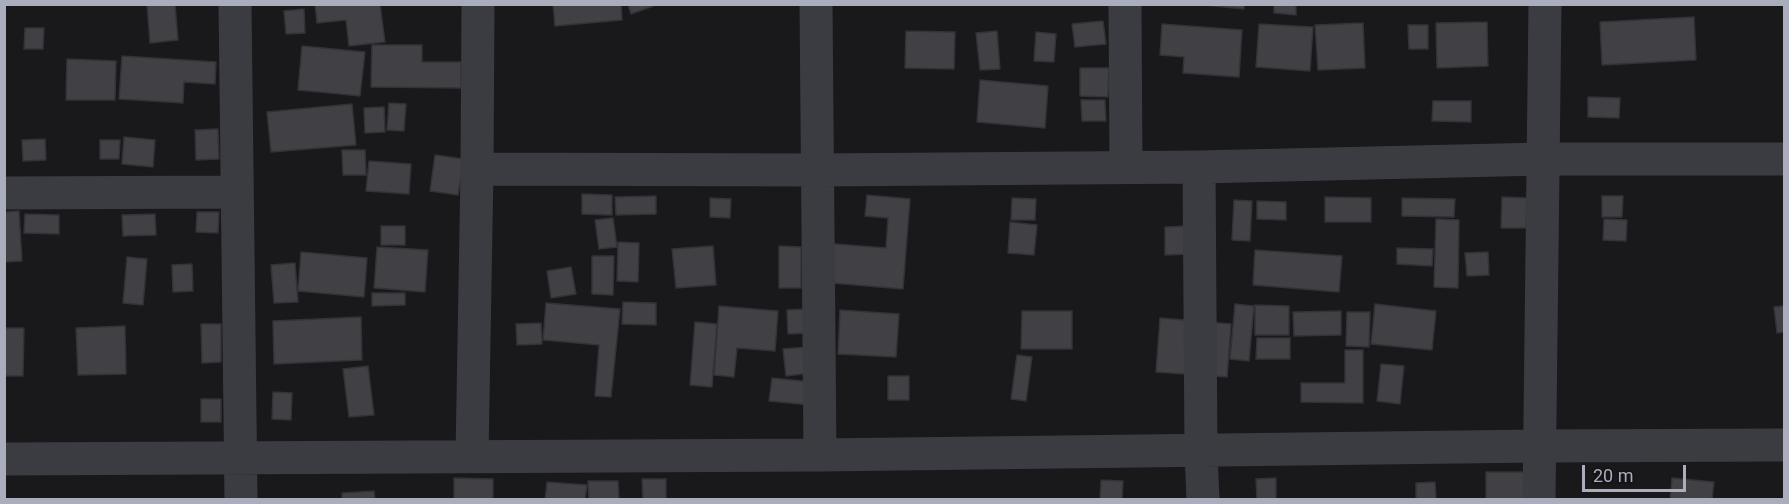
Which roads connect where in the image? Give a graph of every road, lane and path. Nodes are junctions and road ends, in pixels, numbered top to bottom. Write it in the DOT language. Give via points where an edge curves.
graph roads {
  1 [pos="235,4"];
  2 [pos="477,4"];
  3 [pos="816,4"];
  4 [pos="1125,4"];
  5 [pos="1545,4"];
  6 [pos="1543,159"];
  7 [pos="1785,159"];
  8 [pos="1126,166"];
  9 [pos="1199,167"];
  10 [pos="477,169"];
  11 [pos="818,170"];
  12 [pos="236,192"];
  13 [pos="4,193"];
  14 [pos="1785,445"];
  15 [pos="1539,446"];
  16 [pos="1201,451"];
  17 [pos="820,455"];
  18 [pos="472,456"];
  19 [pos="4,459"];
  20 [pos="241,459"];
  21 [pos="242,500"];
  22 [pos="1203,500"];
  23 [pos="1539,500"];
  1 -- 12 [label="street"];
  2 -- 10 [label="street"];
  3 -- 11 [label="street"];
  4 -- 8 [label="street"];
  5 -- 6 [label="street"];
  6 -- 7 [label="street"];
  6 -- 9 [label="street"];
  6 -- 15 [label="street"];
  8 -- 9 [label="street"];
  8 -- 11 [label="street"];
  9 -- 16 [label="street"];
  10 -- 11 [label="street"];
  10 -- 18 [label="street"];
  11 -- 17 [label="street"];
  12 -- 13 [label="street"];
  12 -- 20 [label="street"];
  14 -- 15 [label="street"];
  15 -- 16 [label="street"];
  15 -- 23 [label="street"];
  16 -- 17 [label="street"];
  16 -- 22 [label="street"];
  17 -- 18 [label="street"];
  18 -- 20 [label="street"];
  19 -- 20 [label="street"];
  20 -- 21 [label="street"];
}
